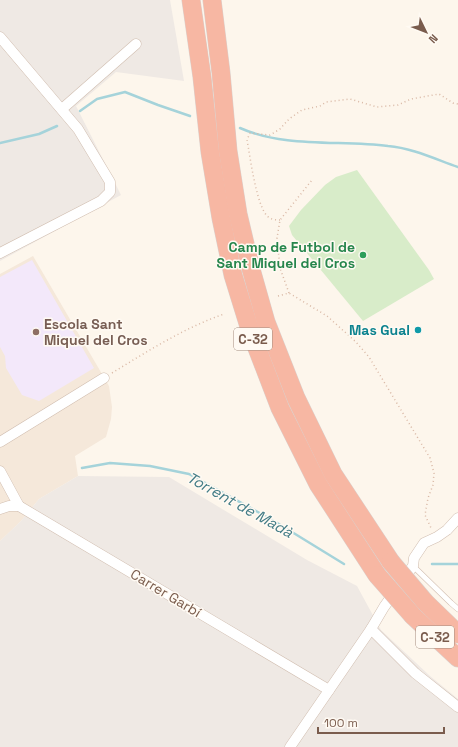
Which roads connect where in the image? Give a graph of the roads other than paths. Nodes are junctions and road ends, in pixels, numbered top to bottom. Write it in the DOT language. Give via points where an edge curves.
graph roads {
  1 [pos="191,0"];
  2 [pos="212,0"];
  3 [pos="0,38"];
  4 [pos="136,44"];
  5 [pos="62,109"];
  6 [pos="0,253"];
  7 [pos="104,378"];
  8 [pos="0,442"];
  9 [pos="0,471"];
  10 [pos="19,506"];
  11 [pos="0,509"];
  12 [pos="458,518"];
  13 [pos="413,566"];
  14 [pos="458,609"];
  15 [pos="371,629"];
  16 [pos="458,634"];
  17 [pos="458,658"];
  18 [pos="329,690"];
  19 [pos="458,707"];
  20 [pos="290,747"];
  1 -- 17 [label="highway, C-32, bridge" via="210,152 233,275 250,330 280,408 318,484 377,575 413,616"];
  2 -- 16 [label="highway, C-32, bridge" via="222,73 228,151 238,214 266,322 296,398 333,474 391,562 425,602"];
  3 -- 5 [label="street"];
  4 -- 5 [label="street"];
  5 -- 6 [label="street" via="91,148 110,182 110,192 101,201"];
  7 -- 8 [label="street"];
  9 -- 10 [label="street"];
  10 -- 11 [label="street"];
  10 -- 18 [label="street, Carrer Garbí"];
  12 -- 13 [label="street" via="447,530 424,544 414,558"];
  13 -- 14 [label="lane"];
  13 -- 15 [label="street"];
  15 -- 18 [label="street"];
  15 -- 19 [label="street" via="415,673"];
  18 -- 20 [label="street"];
}
